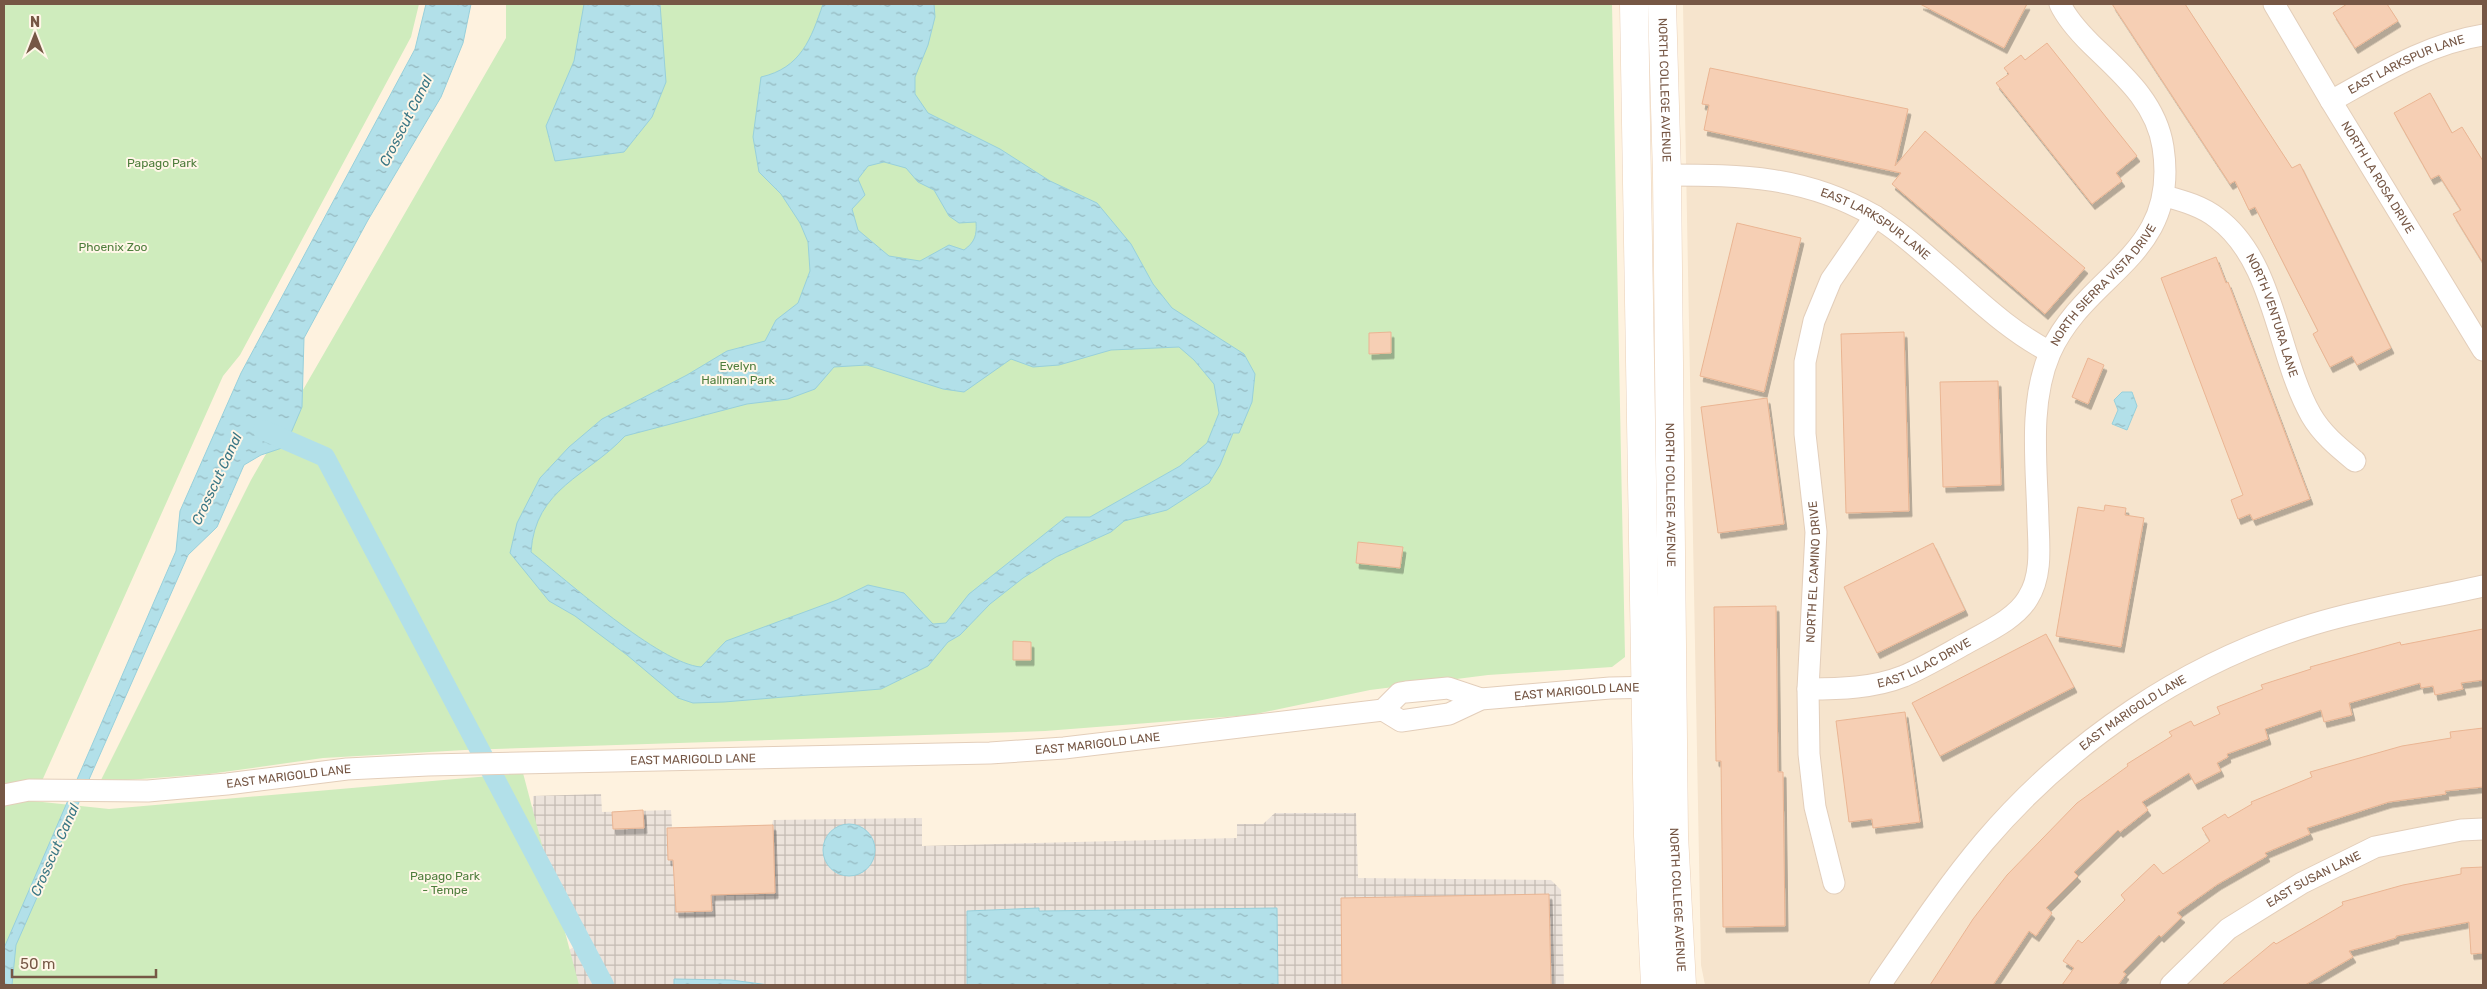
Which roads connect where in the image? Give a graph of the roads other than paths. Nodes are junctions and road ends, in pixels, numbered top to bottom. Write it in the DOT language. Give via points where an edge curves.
graph roads {
  1 [pos="1634,4"];
  2 [pos="1662,4"];
  3 [pos="2060,4"];
  4 [pos="2274,4"];
  5 [pos="2483,35"];
  6 [pos="2331,101"];
  7 [pos="1667,176"];
  8 [pos="2165,196"];
  9 [pos="1875,216"];
  10 [pos="2477,325"];
  11 [pos="2483,350"];
  12 [pos="2050,352"];
  13 [pos="2355,461"];
  14 [pos="2483,586"];
  15 [pos="2027,601"];
  16 [pos="1672,687"];
  17 [pos="1646,688"];
  18 [pos="1808,689"];
  19 [pos="4,795"];
  20 [pos="2483,829"];
  21 [pos="1834,883"];
  22 [pos="1655,985"];
  23 [pos="1682,985"];
  24 [pos="1880,985"];
  25 [pos="2172,985"];
  1 -- 17 [label="street, NORTH COLLEGE AVENUE"];
  2 -- 7 [label="street, NORTH COLLEGE AVENUE"];
  3 -- 8 [label="street, NORTH SIERRA VISTA DRIVE" via="2077,30 2138,92 2152,112 2163,149"];
  4 -- 6 [label="street, NORTH LA ROSA DRIVE"];
  5 -- 6 [label="street, EAST LARKSPUR LANE" via="2456,39 2406,59"];
  6 -- 10 [label="street, NORTH LA ROSA DRIVE"];
  7 -- 9 [label="street, EAST LARKSPUR LANE" via="1739,176 1796,184 1850,203"];
  7 -- 16 [label="street, NORTH COLLEGE AVENUE"];
  8 -- 12 [label="street, NORTH SIERRA VISTA DRIVE" via="2150,231 2131,257 2092,295"];
  8 -- 13 [label="street, NORTH VENTURA LANE" via="2188,202 2217,218 2235,236 2259,274 2310,414 2323,433"];
  9 -- 12 [label="street, EAST LARKSPUR LANE" via="1906,238 2003,323"];
  9 -- 18 [label="street, NORTH EL CAMINO DRIVE" via="1831,280 1814,321 1805,362 1805,434 1816,532"];
  10 -- 11 [label="street, NORTH LA ROSA DRIVE"];
  12 -- 15 [label="street, NORTH SIERRA VISTA DRIVE" via="2040,382 2036,429 2039,560 2036,584"];
  14 -- 24 [label="street, EAST MARIGOLD LANE" via="2314,624 2193,673 2149,700 2059,766 1999,825 1937,903"];
  15 -- 18 [label="street, EAST LILAC DRIVE" via="1998,624 1903,676 1871,685"];
  16 -- 17 [label="street, EAST MARIGOLD LANE"];
  16 -- 23 [label="street, NORTH COLLEGE AVENUE" via="1674,835"];
  17 -- 19 [label="street, EAST MARIGOLD LANE" via="1481,699 1448,688 1406,692 1400,693 1383,710 1064,748 990,753 428,765 347,769 148,791 29,790"];
  17 -- 22 [label="street, NORTH COLLEGE AVENUE"];
  18 -- 21 [label="street, NORTH EL CAMINO DRIVE" via="1809,754 1815,807"];
  20 -- 25 [label="street, EAST SUSAN LANE" via="2461,830 2375,848 2302,883 2228,929"];
}
